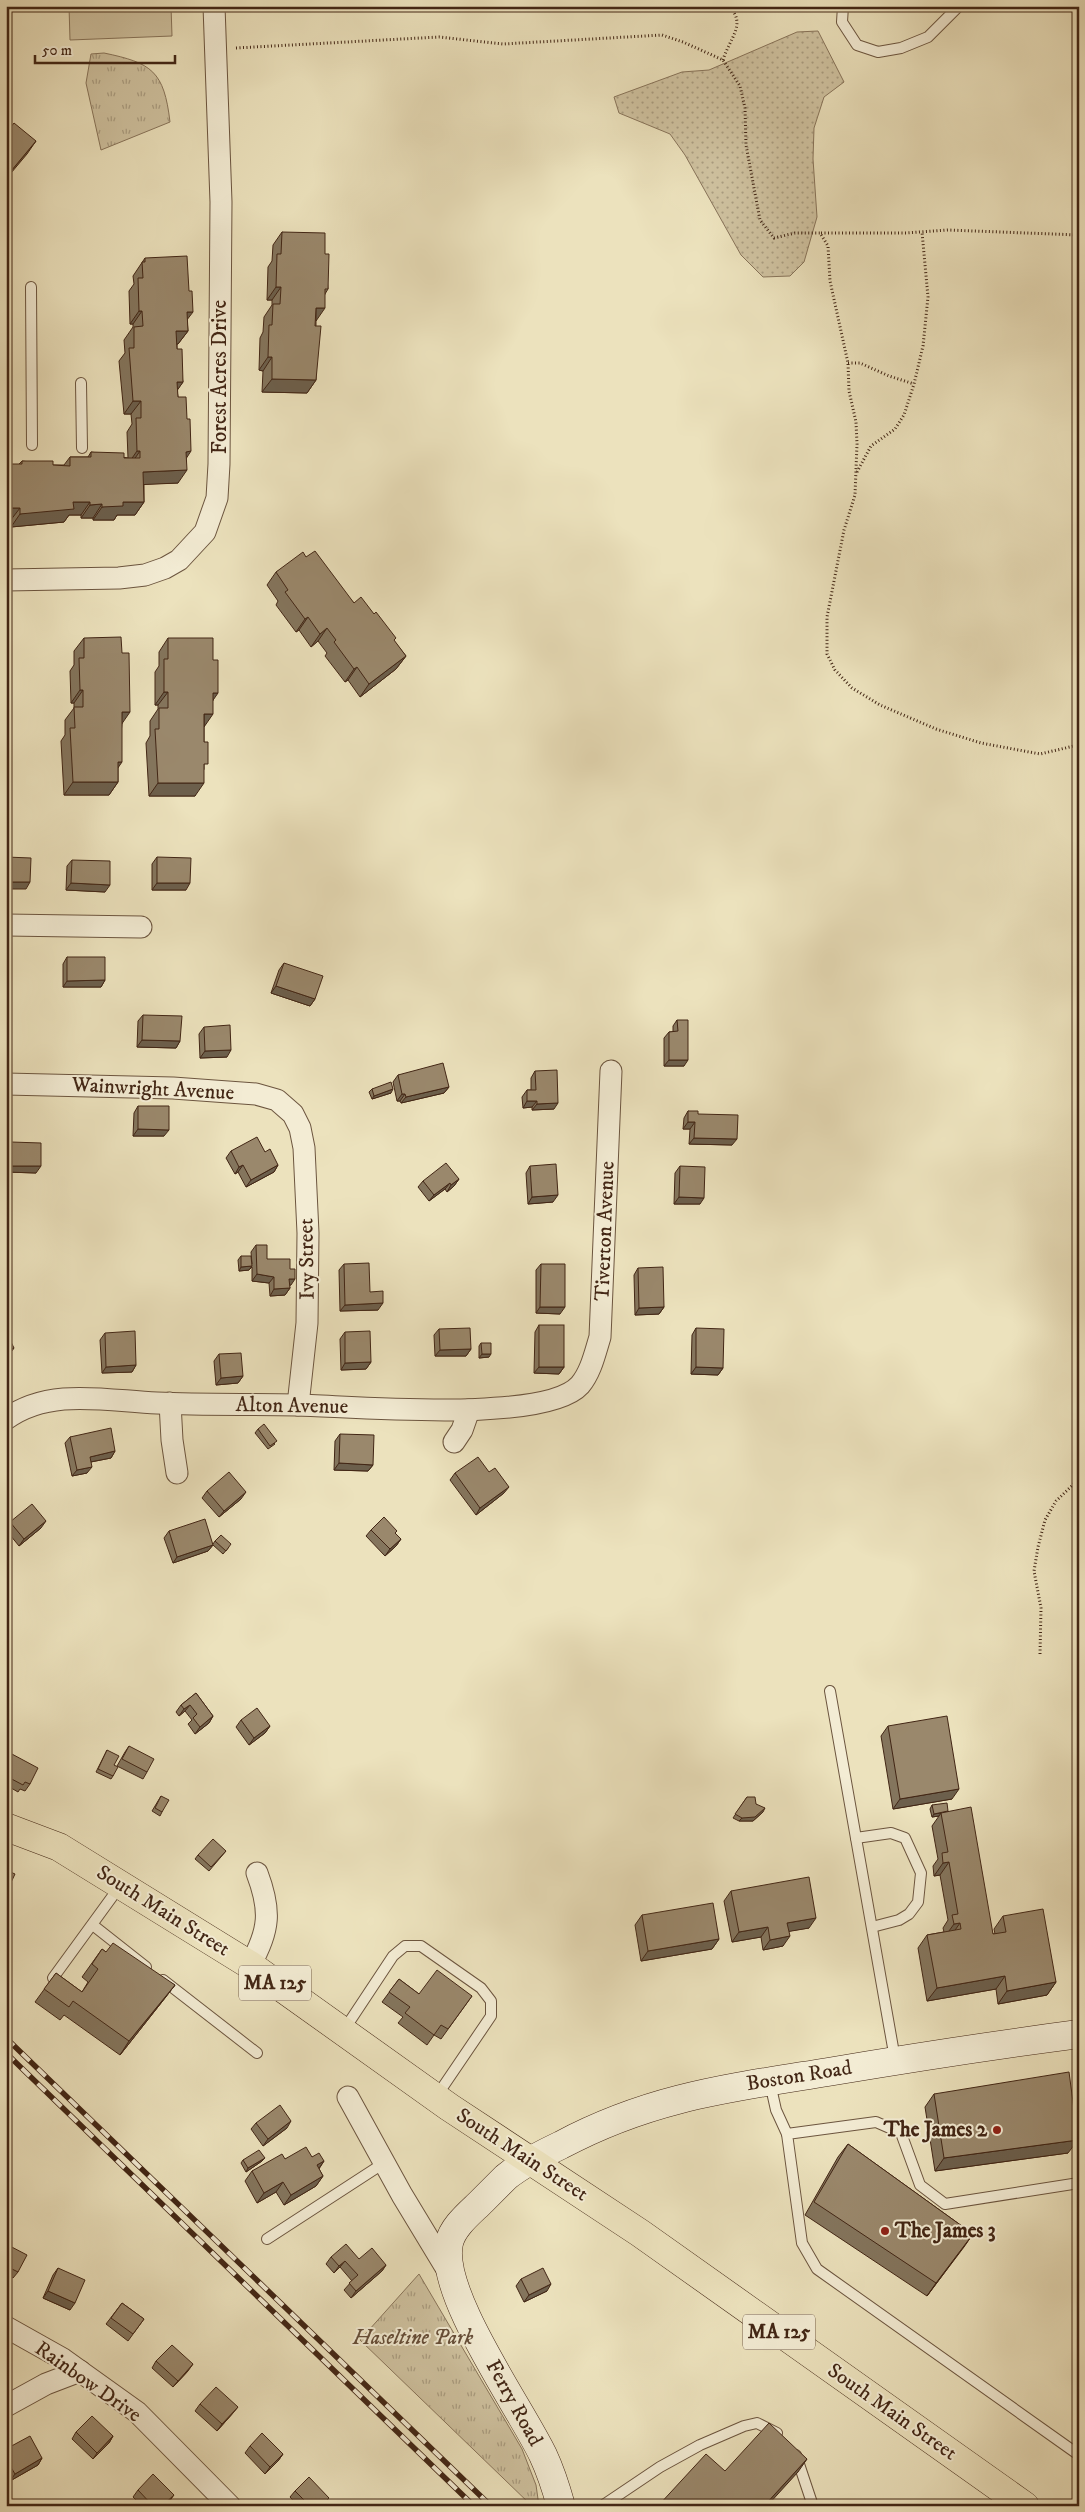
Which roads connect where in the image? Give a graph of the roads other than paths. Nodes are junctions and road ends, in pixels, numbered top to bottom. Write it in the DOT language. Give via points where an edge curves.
graph roads {
  1 [pos="214,6"];
  2 [pos="843,6"];
  3 [pos="959,6"];
  4 [pos="30,287"];
  5 [pos="81,383"];
  6 [pos="32,445"];
  7 [pos="82,448"];
  8 [pos="6,580"];
  9 [pos="6,925"];
  10 [pos="141,927"];
  11 [pos="610,1071"];
  12 [pos="6,1084"];
  13 [pos="293,1114"];
  14 [pos="579,1386"];
  15 [pos="170,1404"];
  16 [pos="298,1405"];
  17 [pos="469,1410"];
  18 [pos="6,1419"];
  19 [pos="454,1442"];
  20 [pos="178,1473"];
  21 [pos="830,1691"];
  22 [pos="6,1827"];
  23 [pos="856,1838"];
  24 [pos="257,1873"];
  25 [pos="121,1885"];
  26 [pos="94,1926"];
  27 [pos="872,1927"];
  28 [pos="250,1965"];
  29 [pos="53,1978"];
  30 [pos="342,2032"];
  31 [pos="1079,2034"];
  32 [pos="257,2053"];
  33 [pos="895,2060"];
  34 [pos="770,2080"];
  35 [pos="348,2097"];
  36 [pos="436,2098"];
  37 [pos="786,2134"];
  38 [pos="532,2160"];
  39 [pos="384,2164"];
  40 [pos="1079,2183"];
  41 [pos="267,2238"];
  42 [pos="453,2279"];
  43 [pos="6,2327"];
  44 [pos="80,2371"];
  45 [pos="6,2406"];
  46 [pos="1077,2451"];
  47 [pos="230,2506"];
  48 [pos="560,2506"];
  49 [pos="602,2506"];
  50 [pos="813,2506"];
  51 [pos="1025,2506"];
  1 -- 8 [label="street, Forest Acres Drive" via="221,222 219,464 217,498 211,516 205,532 179,560 145,575"];
  2 -- 3 [label="lane" via="842,22 858,45 878,52 901,48 928,37"];
  4 -- 6 [label="lane"];
  5 -- 7 [label="lane"];
  9 -- 10 [label="street"];
  11 -- 14 [label="street, Tiverton Avenue" via="600,1337 591,1366"];
  12 -- 13 [label="street, Wainwright Avenue" via="173,1088 256,1094 277,1100"];
  13 -- 16 [label="street, Ivy Street" via="304,1148 308,1233 307,1323"];
  14 -- 17 [label="street, Alton Avenue" via="536,1404"];
  15 -- 16 [label="street, Alton Avenue"];
  15 -- 18 [label="street, Alton Avenue" via="83,1397 41,1403 19,1410"];
  15 -- 20 [label="street"];
  16 -- 17 [label="street, Alton Avenue"];
  17 -- 19 [label="street"];
  21 -- 23 [label="lane"];
  22 -- 25 [label="main road, South Main Street / MA 125" via="59,1847"];
  23 -- 27 [label="lane"];
  23 -- 27 [label="lane" via="891,1833 905,1838 921,1873 918,1902 910,1914"];
  24 -- 28 [label="street" via="266,1897 267,1919 262,1943"];
  25 -- 26 [label="lane"];
  25 -- 28 [label="main road, South Main Street / MA 125"];
  26 -- 29 [label="lane"];
  26 -- 32 [label="lane"];
  27 -- 33 [label="lane"];
  28 -- 30 [label="main road, South Main Street / MA 125"];
  30 -- 36 [label="main road, South Main Street / MA 125"];
  30 -- 36 [label="lane" via="393,1956 405,1946 421,1946 481,1988 491,2001 491,2016"];
  31 -- 33 [label="street, Boston Road"];
  33 -- 34 [label="street, Boston Road"];
  34 -- 37 [label="lane" via="776,2110"];
  34 -- 38 [label="street, Boston Road" via="649,2106 599,2125"];
  35 -- 39 [label="street"];
  36 -- 38 [label="main road, South Main Street / MA 125"];
  37 -- 40 [label="lane" via="876,2122 901,2133 920,2185 945,2204"];
  37 -- 46 [label="lane" via="802,2243 817,2269"];
  38 -- 42 [label="street, Ferry Road" via="507,2177 456,2227 449,2243"];
  38 -- 51 [label="main road, South Main Street / MA 125" via="681,2261"];
  39 -- 41 [label="lane"];
  39 -- 42 [label="street"];
  42 -- 48 [label="street, Ferry Road" via="475,2334 542,2454 553,2478"];
  43 -- 44 [label="street, Rainbow Drive"];
  44 -- 45 [label="street" via="46,2384"];
  44 -- 47 [label="street, Rainbow Drive" via="137,2412"];
  49 -- 50 [label="lane" via="700,2445 757,2423 787,2441 800,2463"];
}
